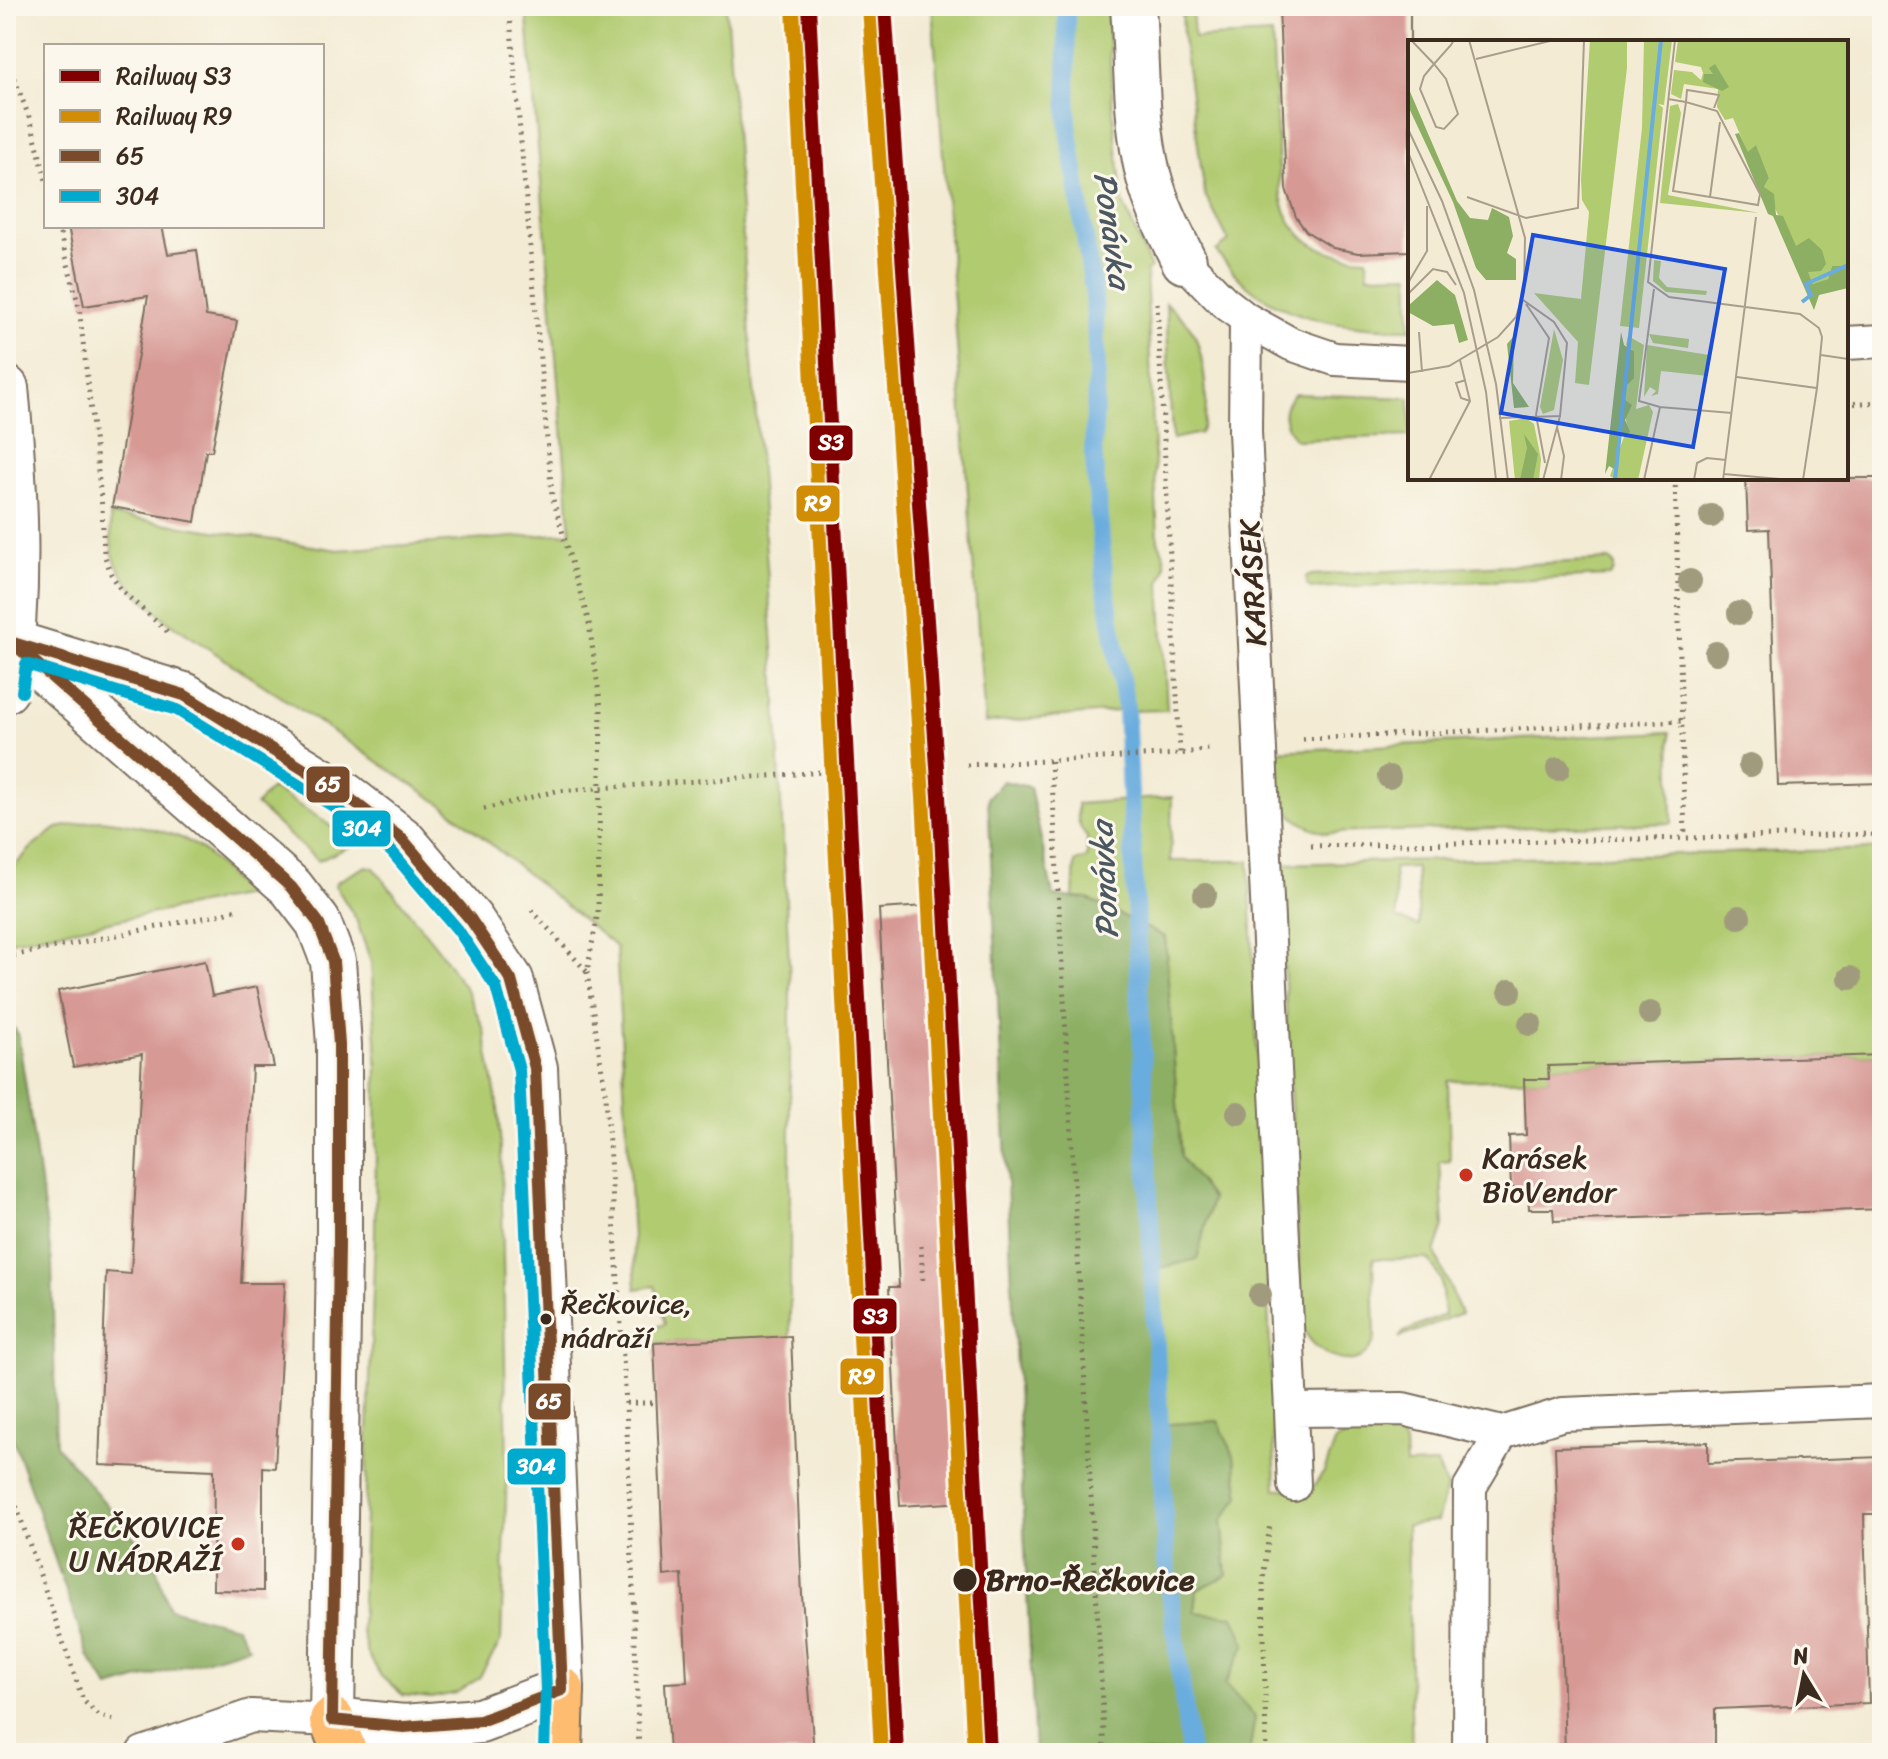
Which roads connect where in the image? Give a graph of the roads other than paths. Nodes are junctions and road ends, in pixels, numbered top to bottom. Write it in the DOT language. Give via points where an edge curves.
graph roads {
  1 [pos="1133,6"];
  2 [pos="1184,261"];
  3 [pos="1246,319"];
  4 [pos="1882,341"];
  5 [pos="1848,343"];
  6 [pos="1408,363"];
  7 [pos="6,388"];
  8 [pos="13,643"];
  9 [pos="6,690"];
  10 [pos="1882,1401"];
  11 [pos="1291,1410"];
  12 [pos="1502,1433"];
  13 [pos="1294,1485"];
  14 [pos="562,1690"];
  15 [pos="339,1736"];
  16 [pos="143,1753"];
  17 [pos="560,1753"];
  18 [pos="1469,1753"];
  1 -- 2 [label="street" via="1148,175"];
  2 -- 3 [label="lane"];
  3 -- 6 [label="lane" via="1291,344 1335,359"];
  3 -- 11 [label="lane, KARÁSEK" via="1245,431"];
  4 -- 5 [label="lane"];
  7 -- 8 [label="street" via="17,555"];
  8 -- 9 [label="street"];
  8 -- 14 [label="street" via="184,695 345,795 403,840 471,920 511,980 535,1068"];
  8 -- 15 [label="street" via="291,887 318,922 333,961 339,1045"];
  10 -- 12 [label="lane" via="1563,1414"];
  11 -- 12 [label="lane" via="1403,1409"];
  11 -- 13 [label="lane, KARÁSEK"];
  12 -- 18 [label="lane" via="1470,1487"];
  14 -- 15 [label="street" via="480,1721"];
  14 -- 17 [label="highway"];
  15 -- 16 [label="lane" via="251,1716"];
}
